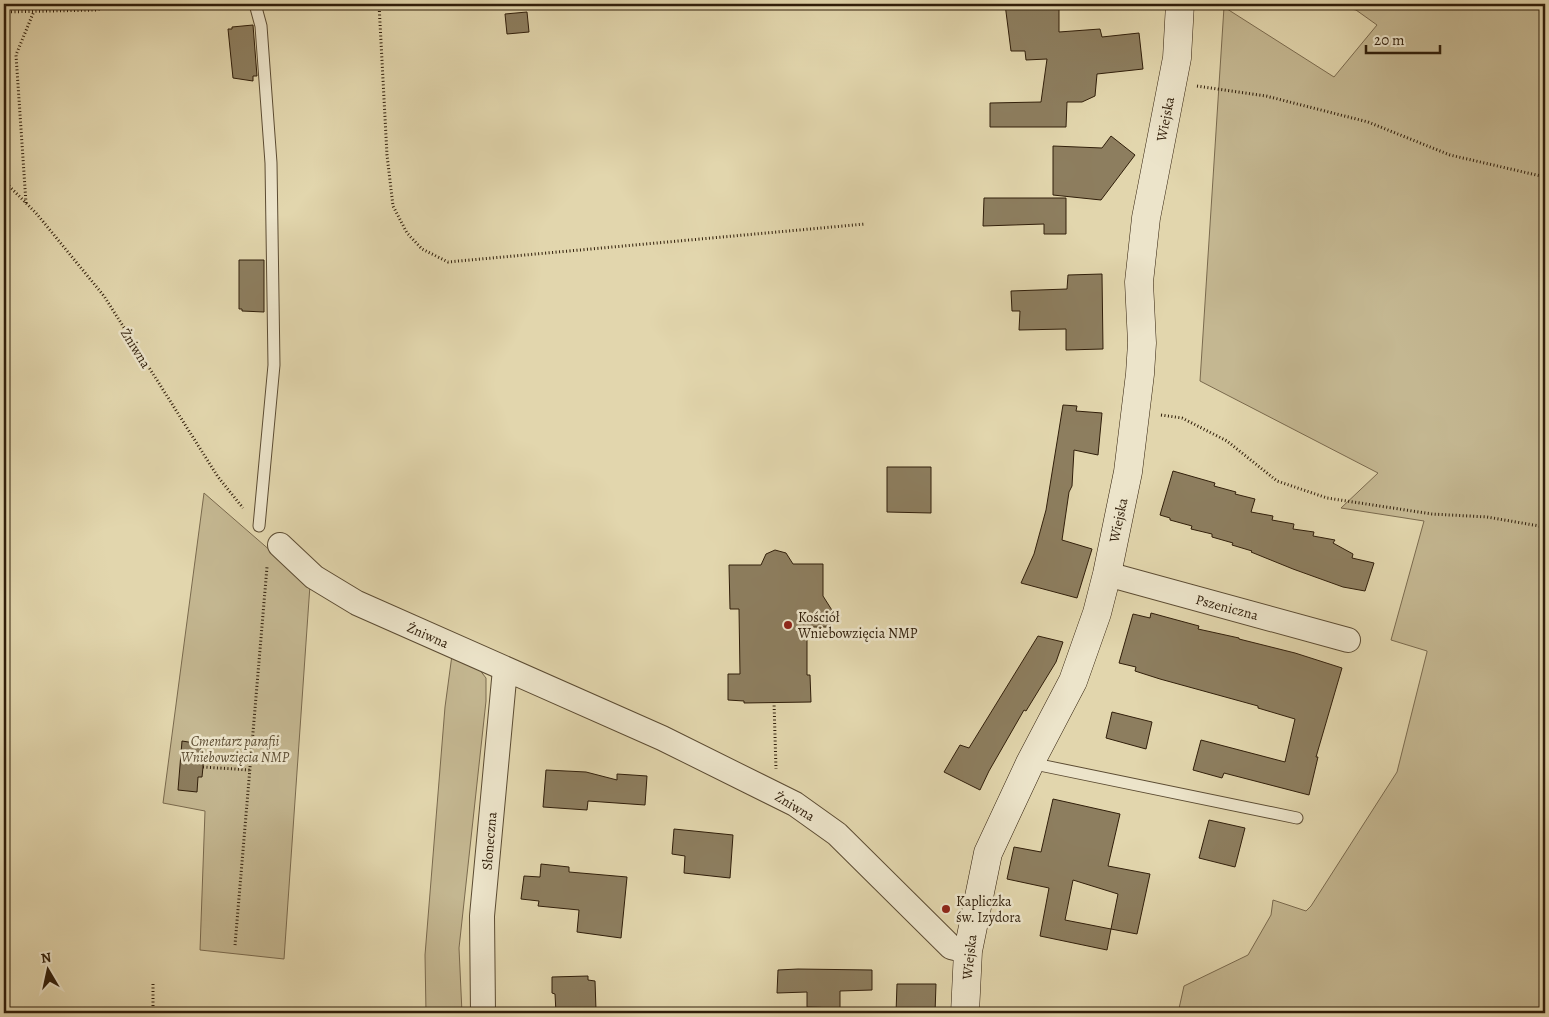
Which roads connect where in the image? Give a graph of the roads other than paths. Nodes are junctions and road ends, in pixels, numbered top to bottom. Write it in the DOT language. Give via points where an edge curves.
graph roads {
  1 [pos="256,4"];
  2 [pos="1180,4"];
  3 [pos="259,526"];
  4 [pos="280,545"];
  5 [pos="1107,574"];
  6 [pos="1348,640"];
  7 [pos="505,669"];
  8 [pos="1030,763"];
  9 [pos="1297,818"];
  10 [pos="968,951"];
  11 [pos="483,1013"];
  12 [pos="965,1013"];
  1 -- 3 [label="lane" via="261,26 271,163 274,366"];
  2 -- 5 [label="street, Wiejska" via="1176,58 1145,227 1139,282 1142,343 1136,412 1128,472"];
  4 -- 7 [label="street, Żniwna" via="314,577 358,603"];
  5 -- 6 [label="street, Pszeniczna"];
  5 -- 8 [label="street, Wiejska" via="1073,681"];
  7 -- 10 [label="street, Żniwna" via="662,738 795,804 838,834 951,947"];
  7 -- 11 [label="street, Słoneczna" via="482,916"];
  8 -- 9 [label="lane"];
  8 -- 10 [label="street, Wiejska" via="988,853"];
  10 -- 12 [label="street, Wiejska"];
}
